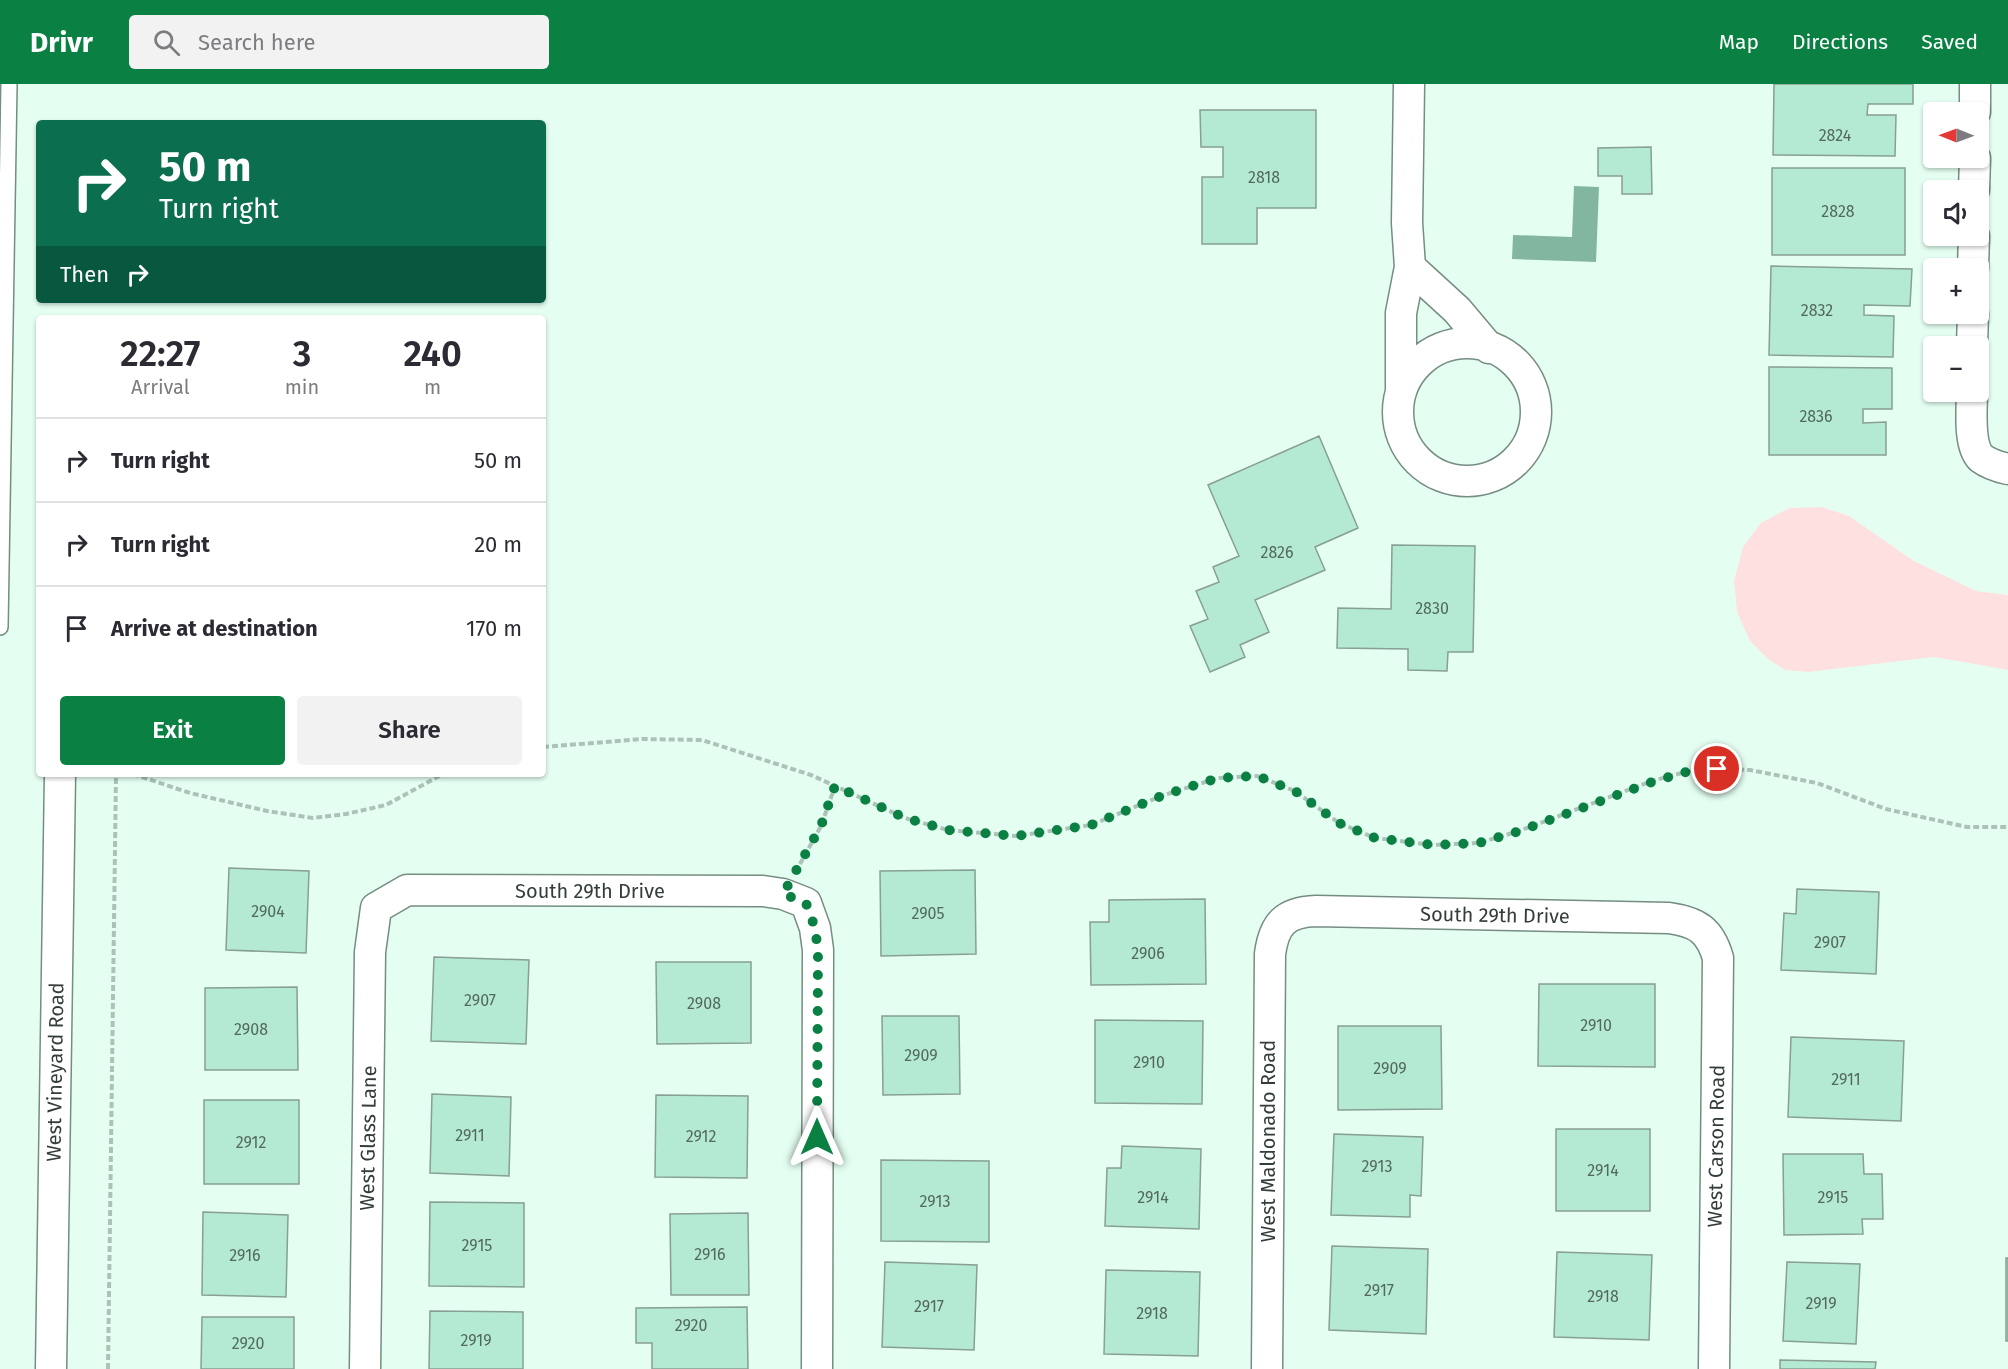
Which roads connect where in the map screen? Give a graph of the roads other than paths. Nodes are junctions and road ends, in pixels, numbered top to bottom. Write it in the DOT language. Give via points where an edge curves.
graph roads {
  1 [pos="9,84"];
  2 [pos="1409,84"];
  3 [pos="1975,84"];
  4 [pos="1975,102"];
  5 [pos="1410,267"];
  6 [pos="1489,348"];
  7 [pos="1401,397"];
  8 [pos="1972,402"];
  9 [pos="2008,470"];
  10 [pos="0,627"];
  11 [pos="60,777"];
  12 [pos="376,908"];
  13 [pos="1287,918"];
  14 [pos="1702,929"];
  15 [pos="51,1369"];
  16 [pos="365,1369"];
  17 [pos="816,1369"];
  18 [pos="1266,1369"];
  19 [pos="1714,1369"];
  1 -- 10 [label="lane"];
  2 -- 5 [label="street"];
  3 -- 4 [label="street"];
  5 -- 6 [label="street" via="1457,310"];
  5 -- 7 [label="street" via="1401,314"];
  6 -- 7 [label="street" via="1458,344 1437,350 1419,363 1405,381"];
  6 -- 7 [label="street" via="1518,366 1530,385 1536,407 1534,430 1524,452 1508,468 1487,479 1464,481 1440,476 1421,464 1406,446 1399,425"];
  8 -- 9 [label="street" via="1971,427 1980,457"];
  11 -- 15 [label="street, West Vineyard Road"];
  12 -- 16 [label="street, West Glass Lane" via="370,952"];
  12 -- 17 [label="street, South 29th Drive" via="406,890 763,891 795,898 815,928 818,951"];
  13 -- 14 [label="street, South 29th Drive" via="1316,911 1669,918 1688,920"];
  13 -- 18 [label="street, West Maldonado Road" via="1273,936 1270,954"];
  14 -- 19 [label="street, West Carson Road" via="1713,941 1718,957"];
}
